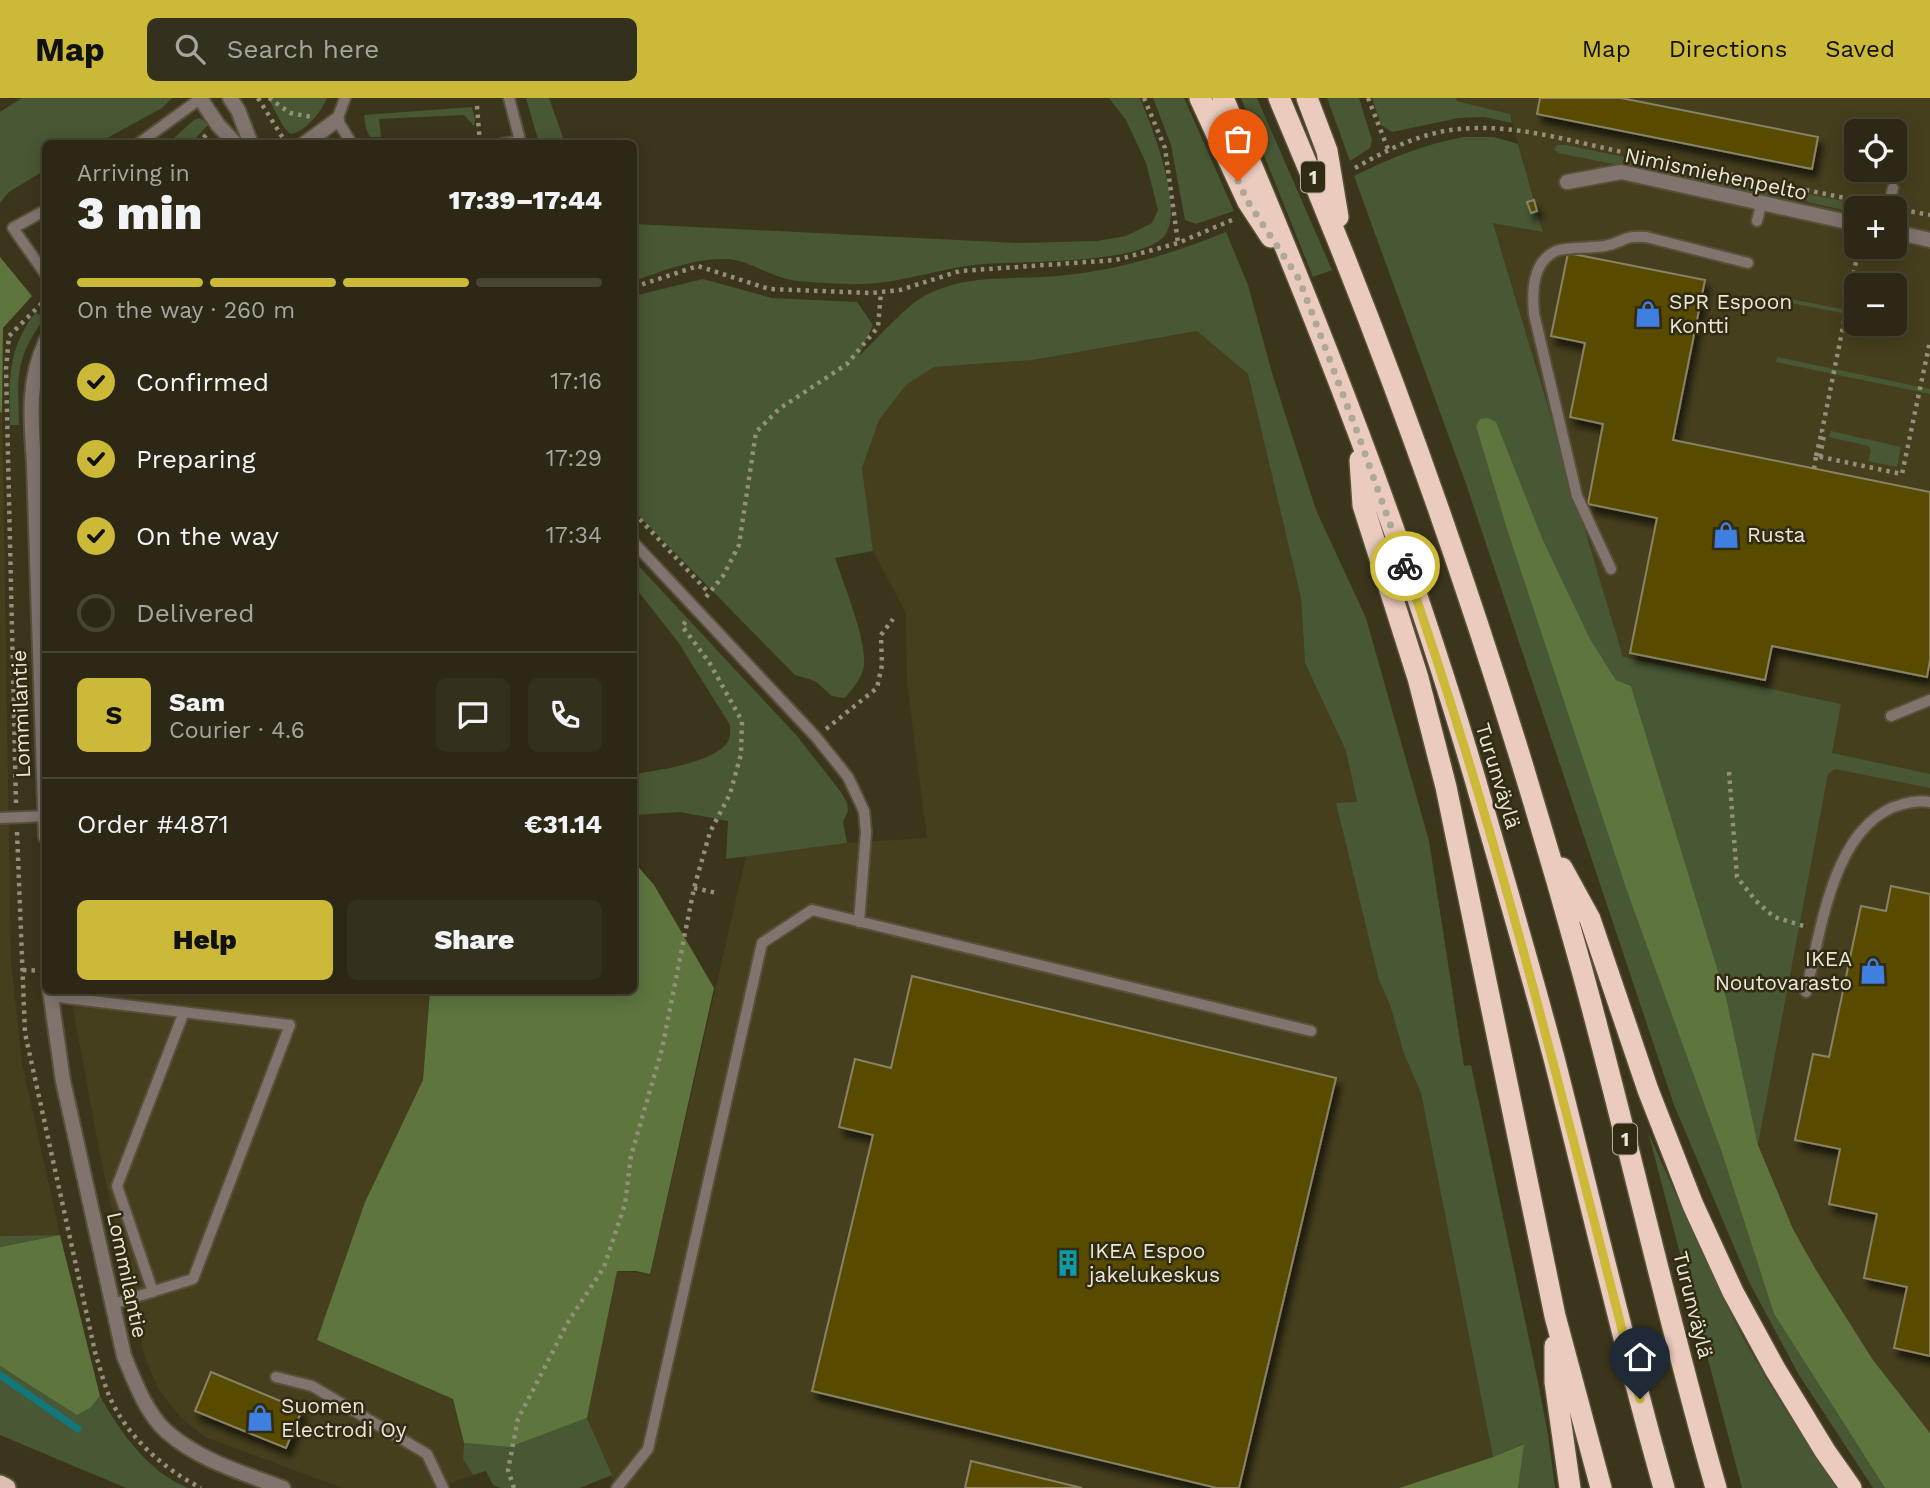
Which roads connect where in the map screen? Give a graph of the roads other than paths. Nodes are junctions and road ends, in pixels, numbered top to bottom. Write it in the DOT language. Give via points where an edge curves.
graph roads {
  1 [pos="200,98"];
  2 [pos="230,98"];
  3 [pos="345,98"];
  4 [pos="509,98"];
  5 [pos="1200,98"];
  6 [pos="1223,98"];
  7 [pos="1279,98"];
  8 [pos="1307,98"];
  9 [pos="337,120"];
  10 [pos="143,140"];
  11 [pos="232,140"];
  12 [pos="249,140"];
  13 [pos="310,140"];
  14 [pos="350,140"];
  15 [pos="520,140"];
  16 [pos="1567,181"];
  17 [pos="1893,188"];
  18 [pos="1891,196"];
  19 [pos="1761,205"];
  20 [pos="42,211"];
  21 [pos="1757,221"];
  22 [pos="1844,222"];
  23 [pos="1907,235"];
  24 [pos="1930,240"];
  25 [pos="1345,257"];
  26 [pos="41,258"];
  27 [pos="1748,263"];
  28 [pos="1299,279"];
  29 [pos="42,349"];
  30 [pos="1358,434"];
  31 [pos="40,462"];
  32 [pos="637,546"];
  33 [pos="1611,569"];
  34 [pos="42,604"];
  35 [pos="1930,701"];
  36 [pos="1891,716"];
  37 [pos="1930,802"];
  38 [pos="42,816"];
  39 [pos="0,818"];
  40 [pos="1544,835"];
  41 [pos="859,922"];
  42 [pos="1806,992"];
  43 [pos="50,994"];
  44 [pos="57,994"];
  45 [pos="184,1012"];
  46 [pos="1311,1031"];
  47 [pos="153,1292"];
  48 [pos="113,1304"];
  49 [pos="1555,1316"];
  50 [pos="276,1377"];
  51 [pos="0,1485"];
  52 [pos="6,1488"];
  53 [pos="283,1488"];
  54 [pos="443,1488"];
  55 [pos="617,1488"];
  56 [pos="1570,1488"];
  57 [pos="1601,1488"];
  58 [pos="1664,1488"];
  59 [pos="1716,1488"];
  60 [pos="1851,1488"];
  1 -- 10 [label="lane"];
  1 -- 11 [label="street"];
  2 -- 12 [label="street"];
  3 -- 9 [label="lane"];
  4 -- 15 [label="lane"];
  5 -- 28 [label="highway" via="1248,202"];
  6 -- 28 [label="highway, Turunväylä"];
  7 -- 25 [label="highway, Turunväylä / 1"];
  8 -- 25 [label="highway" via="1327,151"];
  9 -- 13 [label="street"];
  9 -- 14 [label="lane"];
  16 -- 19 [label="street, Nimismiehenpelto" via="1621,172"];
  17 -- 18 [label="lane"];
  19 -- 21 [label="lane"];
  19 -- 22 [label="street, Nimismiehenpelto"];
  20 -- 26 [label="lane" via="13,228"];
  23 -- 24 [label="street"];
  25 -- 40 [label="highway, Turunväylä / 1" via="1429,480"];
  27 -- 33 [label="lane" via="1631,235 1607,245 1557,250 1543,261 1535,276 1534,314 1577,496"];
  28 -- 30 [label="highway, Turunväylä"];
  29 -- 31 [label="street, Lommilantie" via="35,364 30,411"];
  30 -- 49 [label="highway" via="1363,505 1418,678 1446,787"];
  30 -- 58 [label="highway, Turunväylä" via="1474,775 1555,1061"];
  31 -- 34 [label="street, Lommilantie"];
  32 -- 41 [label="lane" via="848,777 864,811 866,832"];
  35 -- 36 [label="lane"];
  37 -- 42 [label="lane" via="1890,807 1864,826 1845,853"];
  38 -- 39 [label="lane"];
  40 -- 59 [label="highway, Turunväylä / 1"];
  40 -- 60 [label="highway" via="1590,919 1648,1090 1733,1292"];
  41 -- 46 [label="lane"];
  41 -- 55 [label="lane" via="812,910 762,943 648,1449"];
  43 -- 48 [label="street, Lommilantie" via="63,1080"];
  44 -- 45 [label="lane"];
  45 -- 47 [label="lane" via="117,1186"];
  45 -- 47 [label="lane" via="290,1025 193,1279"];
  47 -- 48 [label="lane"];
  48 -- 53 [label="street, Lommilantie" via="124,1356 140,1394 164,1430 230,1469"];
  49 -- 56 [label="highway" via="1555,1382"];
  49 -- 57 [label="highway"];
  50 -- 54 [label="lane" via="312,1386 427,1454"];
  51 -- 52 [label="highway"];
}
